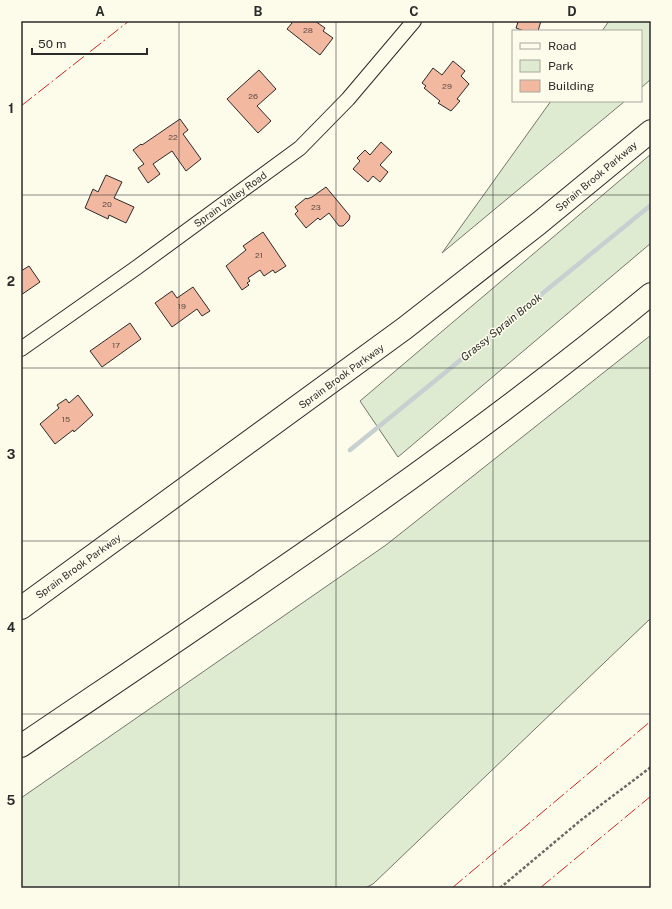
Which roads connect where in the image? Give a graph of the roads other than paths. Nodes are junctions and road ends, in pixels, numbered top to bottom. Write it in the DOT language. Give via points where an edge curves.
graph roads {
  1 [pos="414,21"];
  2 [pos="651,131"];
  3 [pos="651,294"];
  4 [pos="21,349"];
  5 [pos="21,608"];
  6 [pos="21,746"];
  1 -- 4 [label="street, Sprain Valley Road" via="348,99 300,148"];
  2 -- 5 [label="highway, Sprain Brook Parkway" via="405,328"];
  3 -- 6 [label="highway" via="493,418 401,485"];
}
